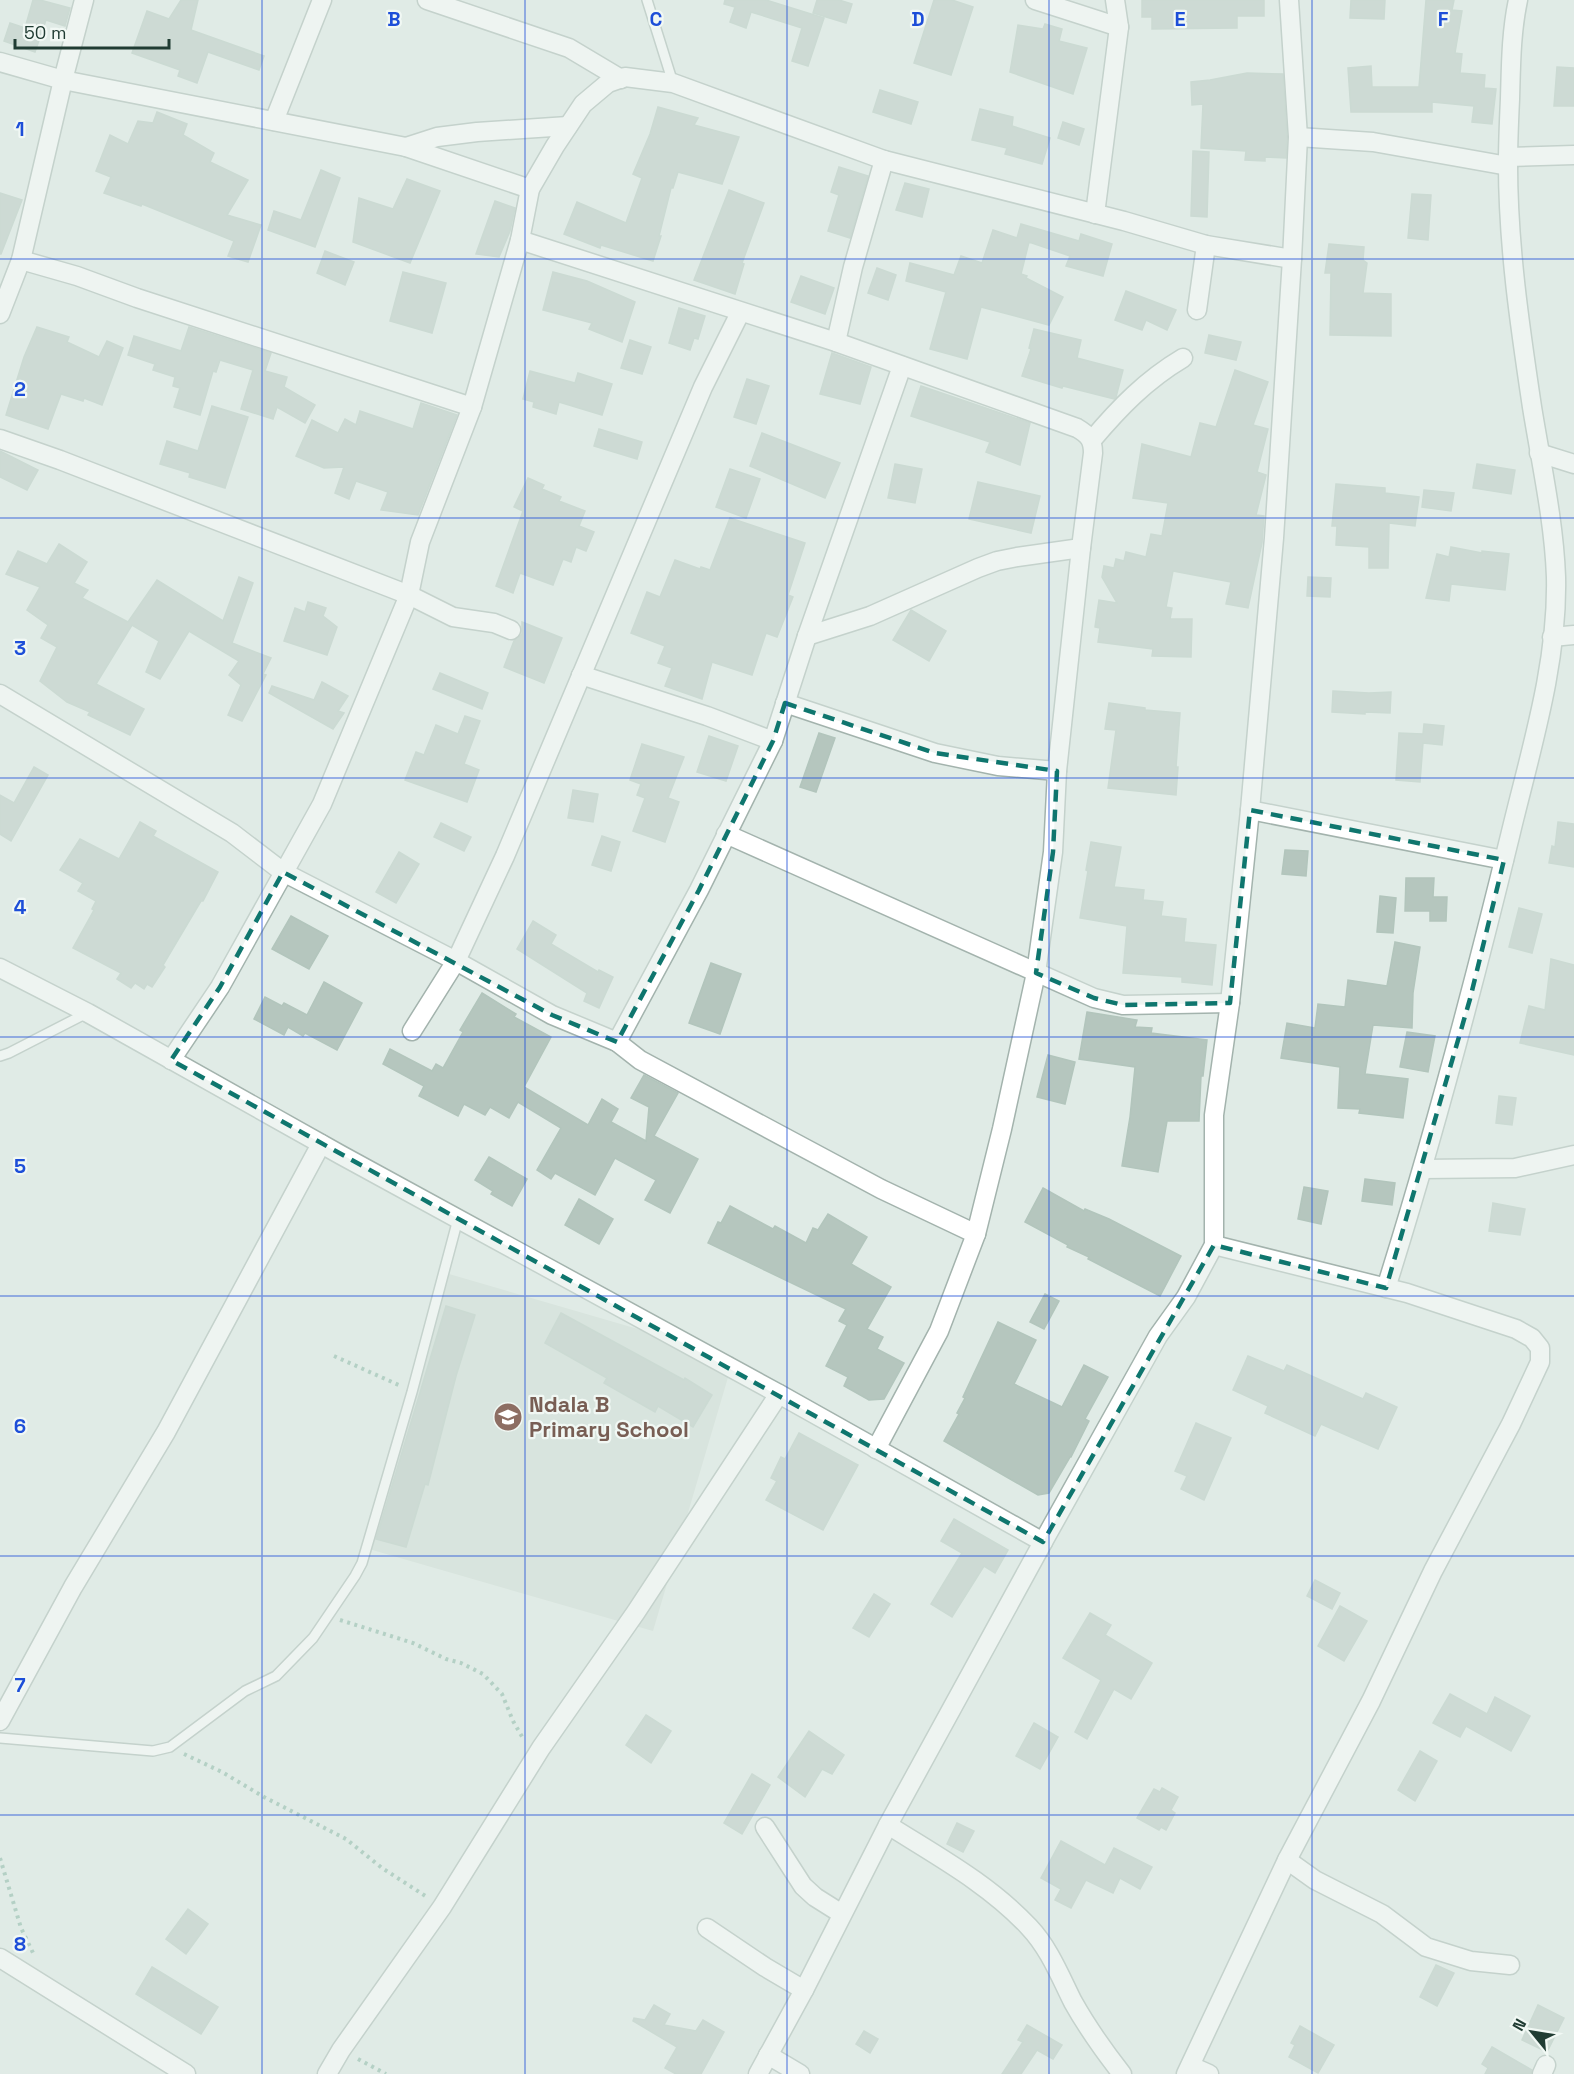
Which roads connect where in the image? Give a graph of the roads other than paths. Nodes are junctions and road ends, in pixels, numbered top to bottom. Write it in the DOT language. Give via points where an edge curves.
graph roads {
  1 [pos="84,0"];
  2 [pos="322,0"];
  3 [pos="427,0"];
  4 [pos="646,0"];
  5 [pos="1035,0"];
  6 [pos="1115,0"];
  7 [pos="1289,0"];
  8 [pos="1518,0"];
  9 [pos="1119,27"];
  10 [pos="0,62"];
  11 [pos="621,79"];
  12 [pos="63,80"];
  13 [pos="673,83"];
  14 [pos="274,121"];
  15 [pos="568,126"];
  16 [pos="1298,137"];
  17 [pos="406,147"];
  18 [pos="1574,154"];
  19 [pos="884,160"];
  20 [pos="1508,161"];
  21 [pos="530,189"];
  22 [pos="1095,214"];
  23 [pos="520,240"];
  24 [pos="1206,245"];
  25 [pos="1292,259"];
  26 [pos="21,260"];
  27 [pos="1197,310"];
  28 [pos="740,313"];
  29 [pos="0,314"];
  30 [pos="836,342"];
  31 [pos="1183,358"];
  32 [pos="902,366"];
  33 [pos="472,407"];
  34 [pos="0,439"];
  35 [pos="1092,440"];
  36 [pos="1539,453"];
  37 [pos="1574,464"];
  38 [pos="1081,548"];
  39 [pos="409,595"];
  40 [pos="512,630"];
  41 [pos="1574,635"];
  42 [pos="807,636"];
  43 [pos="1552,638"];
  44 [pos="581,675"];
  45 [pos="0,694"];
  46 [pos="785,703"];
  47 [pos="773,741"];
  48 [pos="1057,771"];
  49 [pos="1250,810"];
  50 [pos="726,834"];
  51 [pos="1504,860"];
  52 [pos="283,872"];
  53 [pos="456,961"];
  54 [pos="0,968"];
  55 [pos="1036,973"];
  56 [pos="1230,1004"];
  57 [pos="88,1013"];
  58 [pos="412,1031"];
  59 [pos="616,1042"];
  60 [pos="0,1056"];
  61 [pos="171,1060"];
  62 [pos="321,1144"];
  63 [pos="1574,1155"];
  64 [pos="1423,1169"];
  65 [pos="458,1219"];
  66 [pos="976,1234"];
  67 [pos="1214,1245"];
  68 [pos="1386,1288"];
  69 [pos="779,1394"];
  70 [pos="876,1449"];
  71 [pos="1043,1542"];
  72 [pos="0,1721"];
  73 [pos="0,1738"];
  74 [pos="888,1825"];
  75 [pos="765,1827"];
  76 [pos="1287,1860"];
  77 [pos="842,1914"];
  78 [pos="707,1928"];
  79 [pos="0,1958"];
  80 [pos="1510,1965"];
  81 [pos="804,1990"];
  82 [pos="768,2055"];
  83 [pos="1188,2070"];
  84 [pos="186,2074"];
  85 [pos="327,2074"];
  86 [pos="758,2074"];
  87 [pos="800,2074"];
  88 [pos="1122,2074"];
  89 [pos="1209,2074"];
  1 -- 12 [label="street"];
  2 -- 14 [label="street"];
  3 -- 11 [label="street" via="569,48"];
  4 -- 13 [label="lane"];
  5 -- 9 [label="street"];
  6 -- 9 [label="street"];
  7 -- 16 [label="street"];
  8 -- 20 [label="street" via="1513,25"];
  9 -- 22 [label="street"];
  10 -- 12 [label="street"];
  11 -- 13 [label="street"];
  11 -- 15 [label="street" via="608,83 583,104"];
  12 -- 14 [label="street"];
  12 -- 26 [label="street"];
  13 -- 19 [label="street"];
  14 -- 17 [label="street"];
  15 -- 17 [label="street" via="437,137"];
  15 -- 21 [label="street"];
  16 -- 20 [label="street" via="1373,142"];
  16 -- 25 [label="street"];
  17 -- 21 [label="street"];
  18 -- 20 [label="street"];
  19 -- 22 [label="street"];
  19 -- 30 [label="street"];
  20 -- 36 [label="street" via="1514,267"];
  21 -- 23 [label="street"];
  22 -- 24 [label="street"];
  23 -- 28 [label="street"];
  23 -- 33 [label="street"];
  24 -- 25 [label="street"];
  24 -- 27 [label="street"];
  25 -- 49 [label="street" via="1274,538"];
  26 -- 29 [label="street"];
  26 -- 33 [label="street"];
  28 -- 30 [label="street"];
  28 -- 44 [label="street" via="703,387"];
  30 -- 32 [label="street"];
  31 -- 35 [label="street" via="1135,393"];
  32 -- 35 [label="street" via="1077,428"];
  32 -- 42 [label="street"];
  33 -- 39 [label="street" via="420,542"];
  34 -- 39 [label="street"];
  35 -- 38 [label="street"];
  36 -- 37 [label="street"];
  36 -- 43 [label="street" via="1554,545"];
  38 -- 42 [label="street" via="987,564 870,616"];
  38 -- 48 [label="street"];
  39 -- 40 [label="street" via="453,616"];
  39 -- 52 [label="street" via="322,804"];
  41 -- 43 [label="street"];
  42 -- 46 [label="street"];
  43 -- 51 [label="street" via="1539,715"];
  44 -- 47 [label="street"];
  44 -- 53 [label="street"];
  45 -- 52 [label="street" via="232,833"];
  46 -- 47 [label="street"];
  46 -- 48 [label="street" via="935,753 998,766"];
  47 -- 50 [label="street"];
  48 -- 55 [label="street" via="1053,852"];
  49 -- 51 [label="street"];
  49 -- 56 [label="street"];
  50 -- 55 [label="street"];
  50 -- 59 [label="street" via="658,969"];
  51 -- 64 [label="street"];
  52 -- 53 [label="street"];
  52 -- 61 [label="street" via="220,987"];
  53 -- 58 [label="street"];
  53 -- 59 [label="street" via="552,1015"];
  54 -- 57 [label="street"];
  55 -- 56 [label="street" via="1084,995 1123,1005"];
  55 -- 66 [label="street"];
  56 -- 67 [label="street" via="1214,1114"];
  57 -- 60 [label="lane"];
  57 -- 61 [label="street"];
  59 -- 66 [label="street" via="640,1060"];
  61 -- 62 [label="street"];
  62 -- 65 [label="street"];
  62 -- 72 [label="street" via="166,1432 73,1587"];
  63 -- 64 [label="street" via="1515,1168"];
  64 -- 68 [label="street"];
  65 -- 69 [label="street"];
  65 -- 73 [label="lane" via="362,1563 304,1649 276,1676 245,1691 170,1747 153,1751"];
  66 -- 70 [label="street" via="939,1331"];
  67 -- 68 [label="street"];
  67 -- 71 [label="street" via="1186,1297 1158,1336"];
  68 -- 76 [label="street" via="1516,1329 1540,1348 1540,1362"];
  69 -- 70 [label="street"];
  69 -- 85 [label="street" via="636,1612 537,1753 442,1907"];
  70 -- 71 [label="street"];
  71 -- 74 [label="street"];
  74 -- 77 [label="street"];
  74 -- 88 [label="street" via="987,1888 1030,1928 1055,1963 1099,2044"];
  75 -- 77 [label="street" via="803,1886"];
  76 -- 80 [label="street" via="1315,1880 1382,1914 1426,1947 1471,1960"];
  76 -- 83 [label="street"];
  77 -- 81 [label="street"];
  78 -- 81 [label="street"];
  79 -- 84 [label="street"];
  81 -- 82 [label="street"];
  82 -- 86 [label="street"];
  82 -- 87 [label="street"];
  83 -- 89 [label="street"];
}
